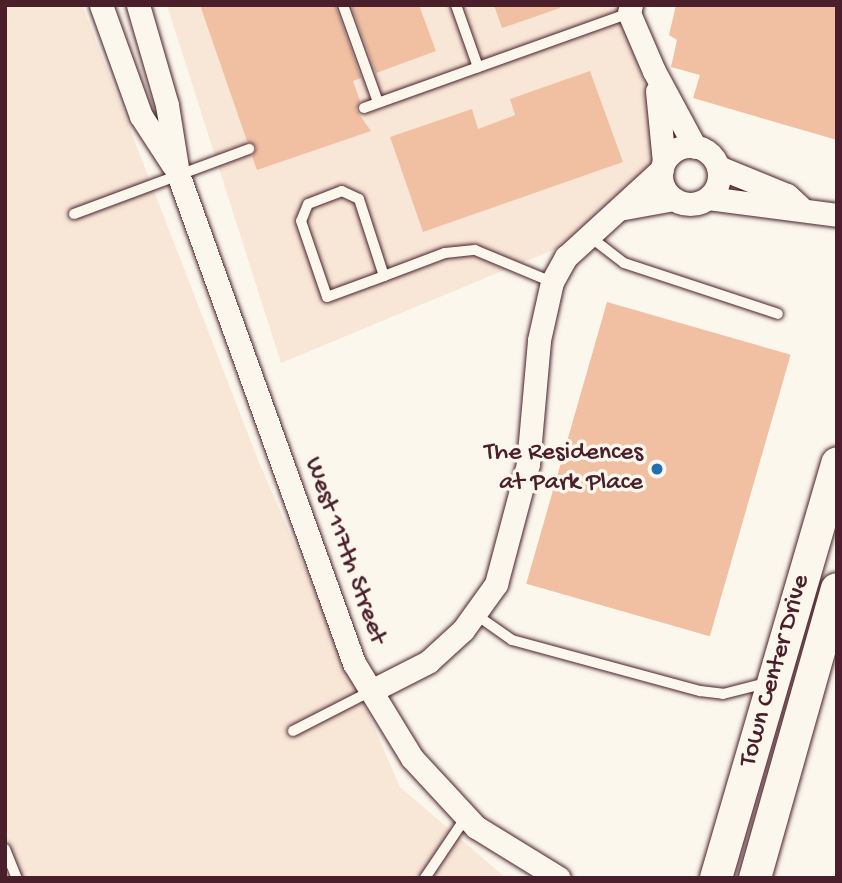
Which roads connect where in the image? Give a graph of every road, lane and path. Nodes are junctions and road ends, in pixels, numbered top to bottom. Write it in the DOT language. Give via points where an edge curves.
graph roads {
  1 [pos="100,5"];
  2 [pos="138,5"];
  3 [pos="343,5"];
  4 [pos="456,5"];
  5 [pos="630,9"];
  6 [pos="478,67"];
  7 [pos="654,71"];
  8 [pos="378,102"];
  9 [pos="364,108"];
  10 [pos="695,147"];
  11 [pos="249,149"];
  12 [pos="663,166"];
  13 [pos="718,167"];
  14 [pos="178,174"];
  15 [pos="708,198"];
  16 [pos="674,199"];
  17 [pos="800,206"];
  18 [pos="619,209"];
  19 [pos="75,214"];
  20 [pos="837,215"];
  21 [pos="589,236"];
  22 [pos="384,276"];
  23 [pos="552,282"];
  24 [pos="778,314"];
  25 [pos="837,463"];
  26 [pos="837,589"];
  27 [pos="475,614"];
  28 [pos="773,681"];
  29 [pos="371,691"];
  30 [pos="293,731"];
  31 [pos="466,817"];
  32 [pos="5,849"];
  33 [pos="17,878"];
  34 [pos="425,878"];
  35 [pos="558,878"];
  36 [pos="716,878"];
  37 [pos="755,878"];
  1 -- 14 [label="street, West 117th Street" via="141,116"];
  2 -- 14 [label="street, West 117th Street" via="167,105"];
  3 -- 8 [label="lane"];
  4 -- 6 [label="lane"];
  5 -- 6 [label="lane"];
  5 -- 7 [label="street"];
  6 -- 8 [label="lane"];
  7 -- 10 [label="street"];
  7 -- 12 [label="street" via="666,136"];
  8 -- 9 [label="lane"];
  10 -- 12 [label="street" via="677,149"];
  10 -- 13 [label="street"];
  11 -- 14 [label="lane"];
  12 -- 16 [label="street" via="663,186"];
  12 -- 18 [label="street" via="636,187"];
  13 -- 15 [label="street" via="717,187"];
  13 -- 17 [label="street" via="787,195"];
  14 -- 19 [label="lane"];
  14 -- 29 [label="street, West 117th Street" via="354,663"];
  15 -- 16 [label="street" via="695,204"];
  15 -- 17 [label="street" via="785,211"];
  16 -- 18 [label="street"];
  17 -- 20 [label="street"];
  18 -- 21 [label="street"];
  21 -- 23 [label="street" via="566,257"];
  21 -- 24 [label="lane" via="624,263"];
  22 -- 22 [label="lane" via="327,297 301,221 308,204 342,191 359,199"];
  22 -- 23 [label="lane" via="445,253 475,250"];
  23 -- 27 [label="street" via="538,340 528,464 496,584"];
  25 -- 28 [label="street, Town Center Drive"];
  26 -- 37 [label="street, Town Center Drive"];
  27 -- 28 [label="lane" via="512,640 700,691 723,694"];
  27 -- 29 [label="street" via="428,662"];
  28 -- 36 [label="street, Town Center Drive"];
  29 -- 30 [label="lane"];
  29 -- 31 [label="street, West 117th Street" via="412,758"];
  31 -- 34 [label="lane"];
  31 -- 35 [label="street, West 117th Street" via="540,871"];
  32 -- 33 [label="lane"];
}
